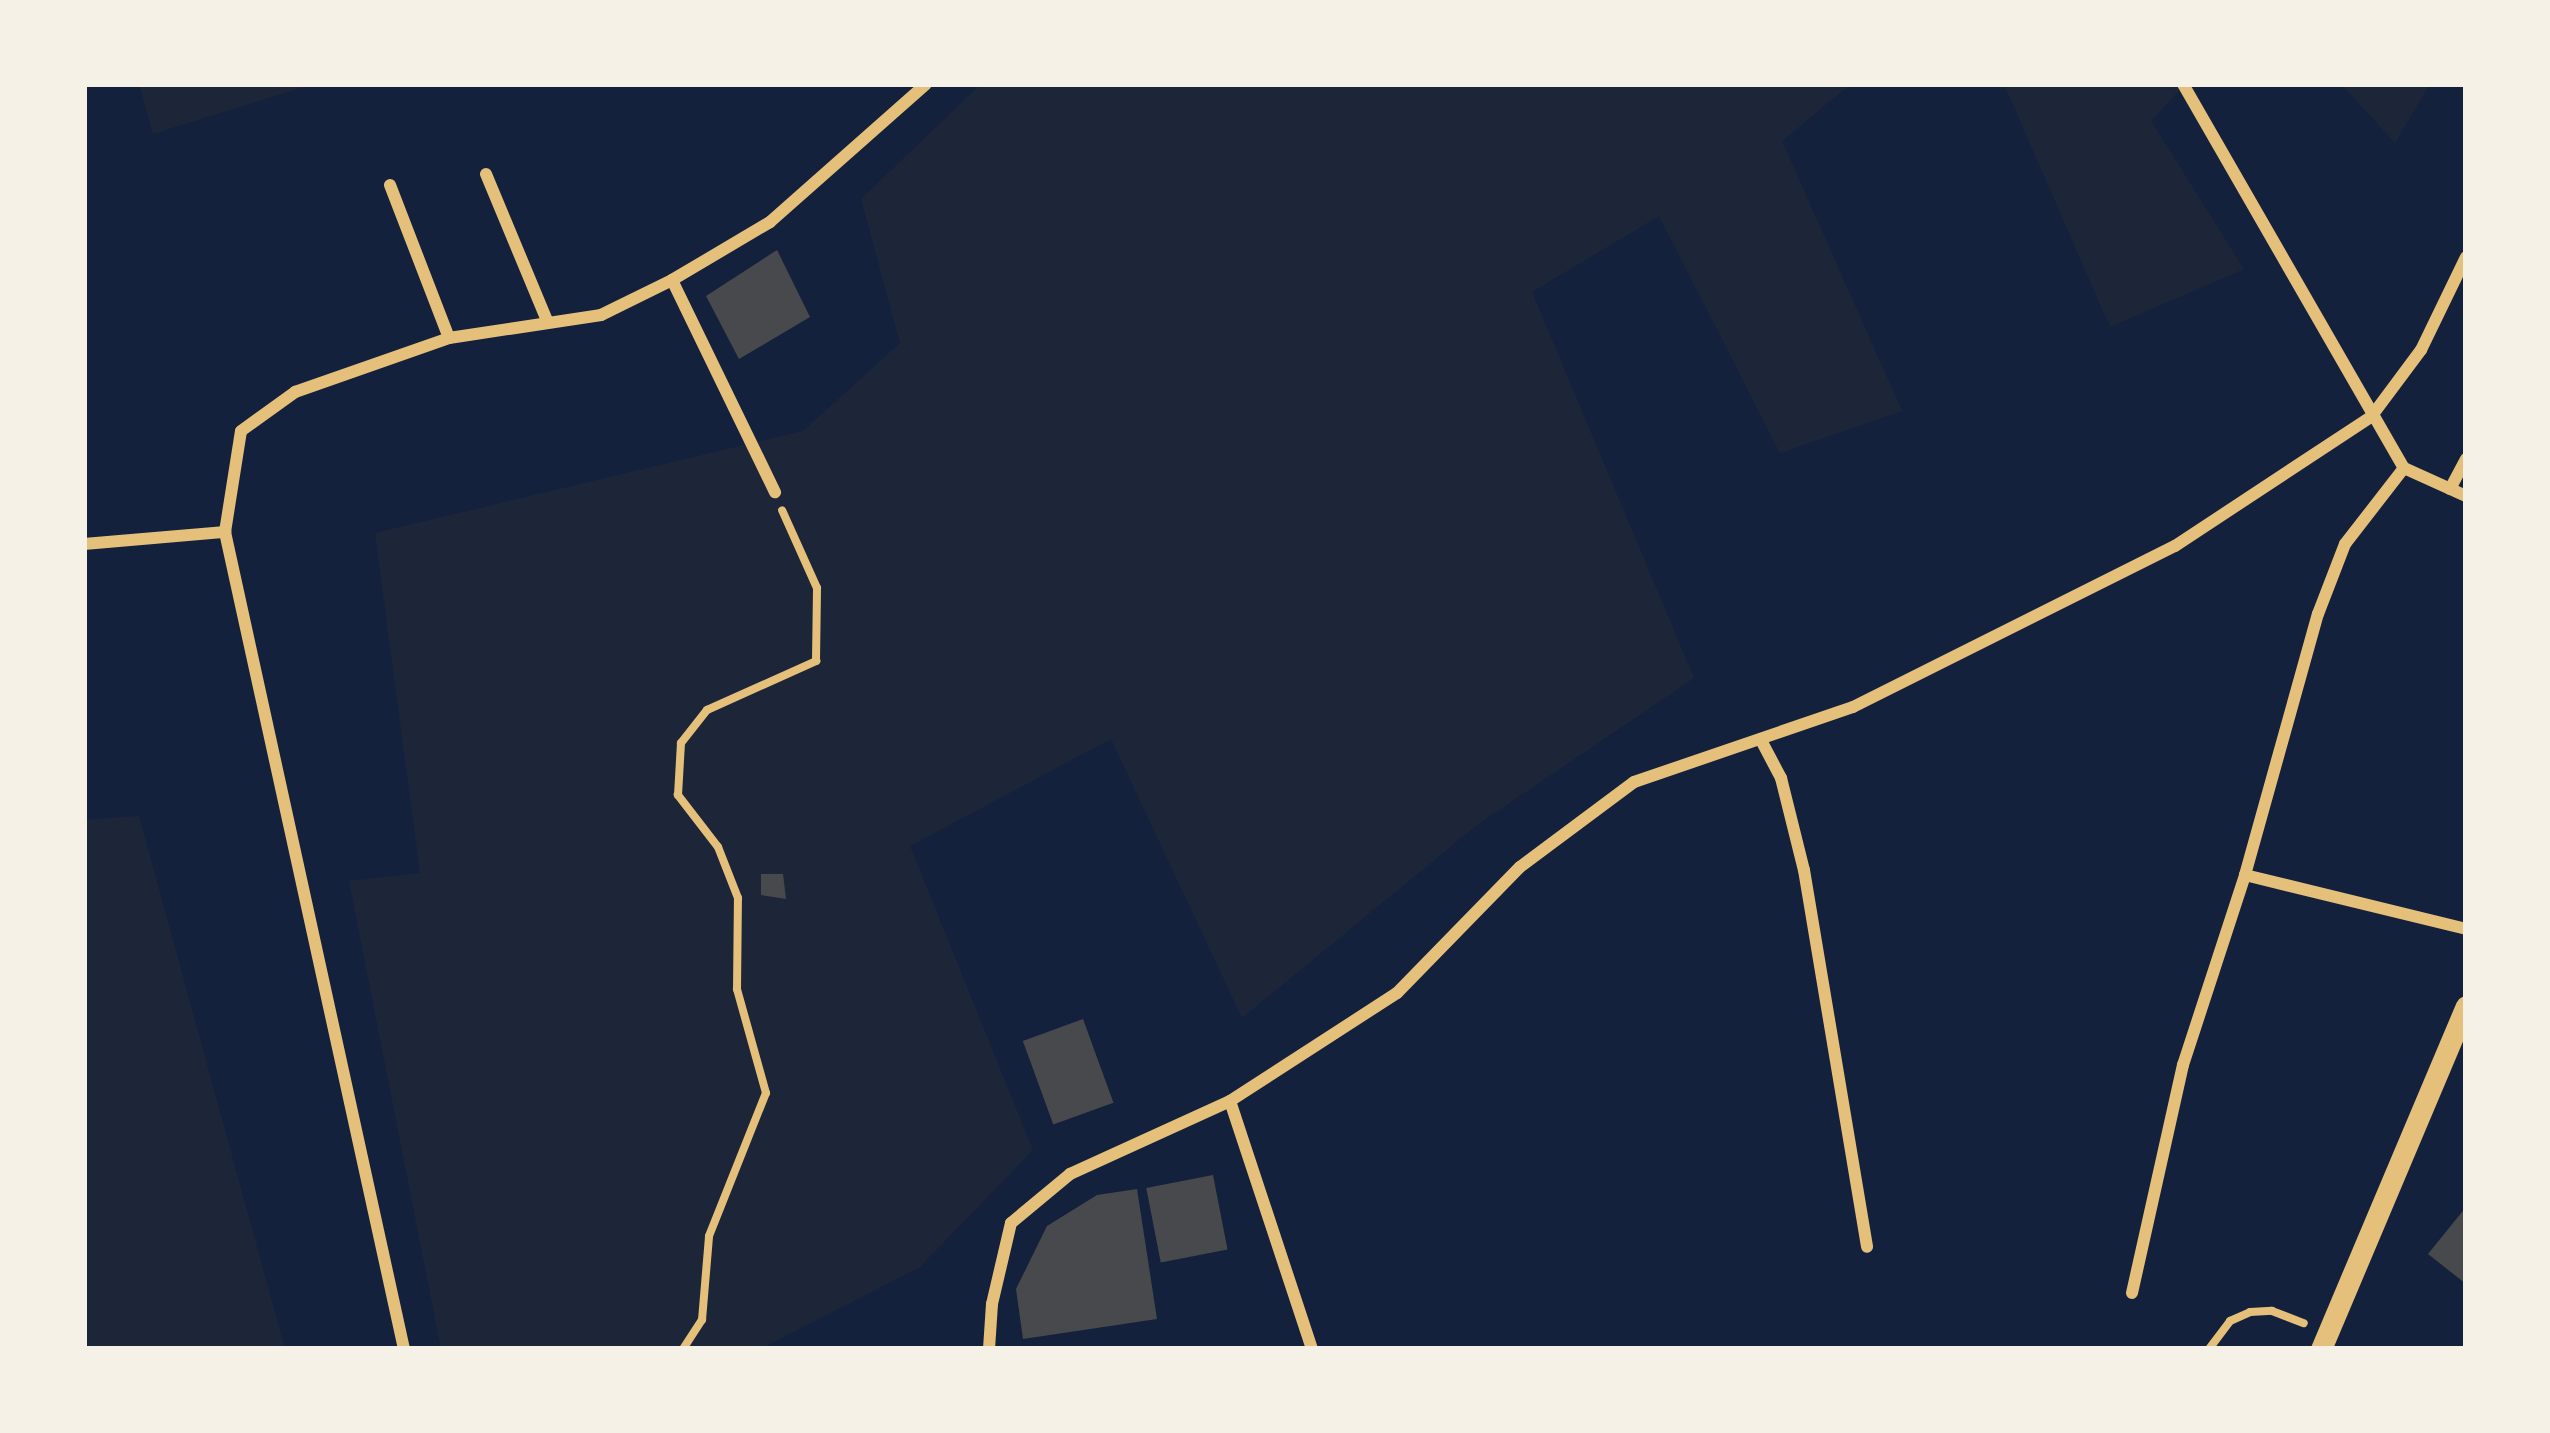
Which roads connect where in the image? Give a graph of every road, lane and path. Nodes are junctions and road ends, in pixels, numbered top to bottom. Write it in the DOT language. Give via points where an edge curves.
graph roads {
  1 [pos="926,84"];
  2 [pos="2183,84"];
  3 [pos="486,174"];
  4 [pos="390,185"];
  5 [pos="2466,257"];
  6 [pos="672,280"];
  7 [pos="548,323"];
  8 [pos="449,338"];
  9 [pos="2371,418"];
  10 [pos="2466,459"];
  11 [pos="2404,468"];
  12 [pos="2450,489"];
  13 [pos="775,492"];
  14 [pos="2466,496"];
  15 [pos="225,532"];
  16 [pos="84,544"];
  17 [pos="1762,742"];
  18 [pos="2245,874"];
  19 [pos="2466,929"];
  20 [pos="2466,1006"];
  21 [pos="1230,1101"];
  22 [pos="1867,1247"];
  23 [pos="2132,1293"];
  24 [pos="2325,1340"];
  25 [pos="404,1349"];
  26 [pos="683,1349"];
  27 [pos="989,1349"];
  28 [pos="1312,1349"];
  29 [pos="2209,1349"];
  1 -- 6 [label="street" via="770,222"];
  2 -- 9 [label="street"];
  3 -- 7 [label="street"];
  4 -- 8 [label="street"];
  5 -- 9 [label="street" via="2421,350"];
  6 -- 7 [label="street" via="601,315"];
  6 -- 13 [label="street"];
  7 -- 8 [label="street"];
  8 -- 15 [label="street" via="295,392 241,431"];
  9 -- 11 [label="street"];
  9 -- 17 [label="street" via="2175,546 1852,707"];
  10 -- 12 [label="street"];
  11 -- 12 [label="street"];
  11 -- 18 [label="street" via="2345,544"];
  12 -- 14 [label="street"];
  13 -- 26 [label="path" via="817,588 816,661 707,710 681,742 678,794 718,848 738,898 737,989 766,1093 709,1236 702,1320"];
  15 -- 16 [label="street"];
  15 -- 25 [label="street"];
  17 -- 21 [label="street" via="1634,782 1520,867 1397,993"];
  17 -- 22 [label="street" via="1781,778 1804,870"];
  18 -- 19 [label="street"];
  18 -- 23 [label="street" via="2183,1065"];
  20 -- 24 [label="street"];
  21 -- 27 [label="street" via="1070,1174 1011,1223"];
  21 -- 28 [label="street"];
  24 -- 29 [label="path" via="2272,1311 2250,1312 2230,1321"];
}
